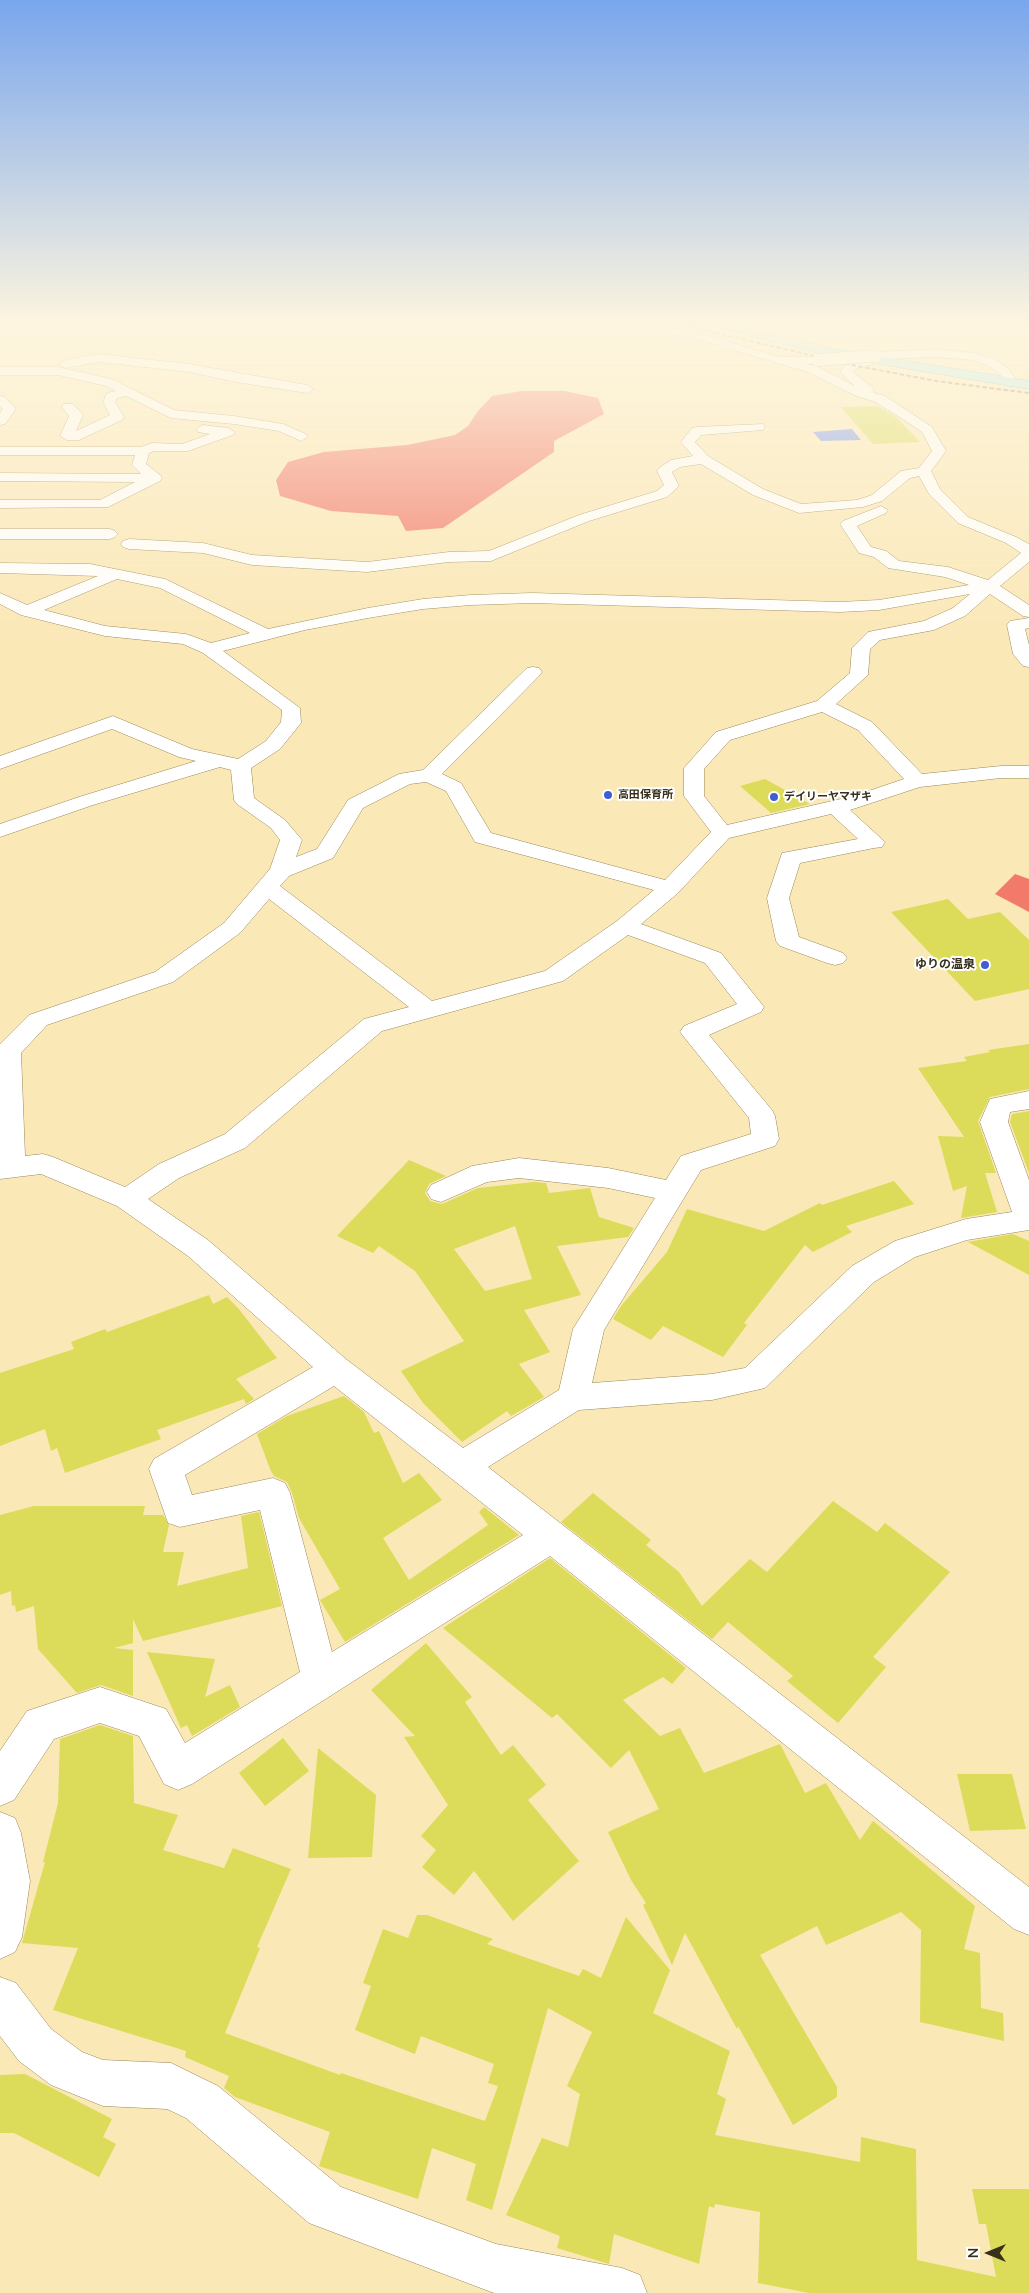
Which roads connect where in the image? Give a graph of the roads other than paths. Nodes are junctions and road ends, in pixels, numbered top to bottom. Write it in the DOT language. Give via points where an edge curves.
graph roads {
  1 [pos="68,433"];
  2 [pos="83,433"];
  3 [pos="225,433"];
  4 [pos="293,433"];
  5 [pos="696,433"];
  6 [pos="929,433"];
  7 [pos="145,434"];
  8 [pos="301,437"];
  9 [pos="45,438"];
  10 [pos="203,441"];
  11 [pos="0,451"];
  12 [pos="37,451"];
  13 [pos="143,451"];
  14 [pos="703,459"];
  15 [pos="924,471"];
  16 [pos="0,477"];
  17 [pos="155,478"];
  18 [pos="0,504"];
  19 [pos="103,504"];
  20 [pos="0,534"];
  21 [pos="110,534"];
  22 [pos="129,544"];
  23 [pos="1029,552"];
  24 [pos="0,568"];
  25 [pos="90,568"];
  26 [pos="116,574"];
  27 [pos="989,586"];
  28 [pos="0,598"];
  29 [pos="27,611"];
  30 [pos="1029,612"];
  31 [pos="1029,623"];
  32 [pos="267,635"];
  33 [pos="209,648"];
  34 [pos="1029,662"];
  35 [pos="534,672"];
  36 [pos="824,705"];
  37 [pos="220,761"];
  38 [pos="0,763"];
  39 [pos="241,766"];
  40 [pos="1029,772"];
  41 [pos="429,776"];
  42 [pos="917,781"];
  43 [pos="835,807"];
  44 [pos="0,831"];
  45 [pos="722,833"];
  46 [pos="274,879"];
  47 [pos="670,888"];
  48 [pos="625,926"];
  49 [pos="835,958"];
  50 [pos="428,1010"];
  51 [pos="1029,1100"];
  52 [pos="6,1168"];
  53 [pos="442,1192"];
  54 [pos="674,1192"];
  55 [pos="127,1199"];
  56 [pos="1029,1219"];
  57 [pos="336,1369"];
  58 [pos="573,1397"];
  59 [pos="462,1466"];
  60 [pos="550,1537"];
  61 [pos="321,1681"];
  62 [pos="0,1786"];
  63 [pos="0,1833"];
  64 [pos="1029,1914"];
  65 [pos="0,1937"];
  66 [pos="0,1998"];
  67 [pos="622,2293"];
  1 -- 2 [label="street" via="67,436 74,437"];
  3 -- 10 [label="street"];
  4 -- 8 [label="street"];
  5 -- 14 [label="street" via="688,442"];
  6 -- 15 [label="street" via="939,451"];
  7 -- 10 [label="street"];
  9 -- 12 [label="street"];
  10 -- 13 [label="street" via="183,448 152,447"];
  11 -- 12 [label="street"];
  12 -- 13 [label="street"];
  13 -- 17 [label="street" via="139,465"];
  14 -- 15 [label="street" via="758,492 799,509 858,504 877,498 906,474"];
  14 -- 22 [label="street" via="676,463 664,471 672,486 662,494 584,518 490,556 449,557 367,567 252,560 203,548"];
  15 -- 23 [label="street" via="934,491 963,520 1011,540"];
  15 -- 27 [label="street" via="882,510 848,524 865,550 880,554 894,565 948,572"];
  16 -- 17 [label="street"];
  17 -- 19 [label="street"];
  18 -- 19 [label="street"];
  19 -- 21 [label="street"];
  20 -- 21 [label="street"];
  21 -- 22 [label="street"];
  22 -- 25 [label="street"];
  23 -- 27 [label="street"];
  24 -- 25 [label="street"];
  25 -- 26 [label="street"];
  26 -- 29 [label="street"];
  26 -- 32 [label="street" via="164,584"];
  27 -- 30 [label="street"];
  27 -- 32 [label="street" via="879,605 840,607 532,598 471,600 368,613"];
  27 -- 36 [label="street" via="959,612 928,626 874,636 861,648 859,675"];
  28 -- 29 [label="street"];
  29 -- 33 [label="street" via="104,631 186,639"];
  31 -- 34 [label="street" via="1016,625 1022,654"];
  32 -- 33 [label="street"];
  33 -- 39 [label="street" via="291,708 291,723 273,745"];
  35 -- 41 [label="street"];
  36 -- 42 [label="street" via="865,726"];
  36 -- 45 [label="street" via="722,736 694,768 694,796"];
  37 -- 38 [label="street" via="186,753 112,722"];
  37 -- 39 [label="street"];
  37 -- 44 [label="street" via="86,801"];
  39 -- 46 [label="street" via="244,800 278,824 291,840"];
  40 -- 42 [label="street"];
  41 -- 46 [label="street" via="406,778 356,804 324,853"];
  41 -- 47 [label="street" via="454,787 483,837"];
  42 -- 43 [label="street"];
  43 -- 45 [label="street"];
  43 -- 49 [label="street" via="874,842 790,858 778,898 788,941"];
  45 -- 47 [label="street"];
  46 -- 50 [label="street"];
  46 -- 52 [label="street" via="232,928 164,977 38,1020 8,1051"];
  47 -- 48 [label="street"];
  48 -- 50 [label="street" via="554,976"];
  48 -- 54 [label="street" via="713,958 752,1007 693,1032 762,1116 765,1139 691,1163"];
  50 -- 55 [label="street" via="373,1025 235,1141 169,1171"];
  51 -- 56 [label="street" via="999,1105 994,1122"];
  52 -- 55 [label="street" via="44,1164"];
  53 -- 54 [label="street" via="482,1173 519,1168 608,1178"];
  54 -- 58 [label="street" via="588,1329"];
  55 -- 57 [label="street" via="198,1248"];
  56 -- 58 [label="street" via="966,1230 905,1249 863,1274 754,1379 712,1388"];
  57 -- 59 [label="street"];
  57 -- 61 [label="street" via="166,1469 180,1512 273,1493"];
  58 -- 59 [label="street"];
  59 -- 60 [label="street"];
  60 -- 61 [label="street"];
  60 -- 64 [label="street"];
  61 -- 62 [label="street" via="178,1770 152,1722 100,1705 41,1724"];
  63 -- 65 [label="street" via="8,1882"];
  66 -- 67 [label="street" via="35,2045 67,2069 103,2083 171,2086 202,2102 326,2206 496,2269"];
}
